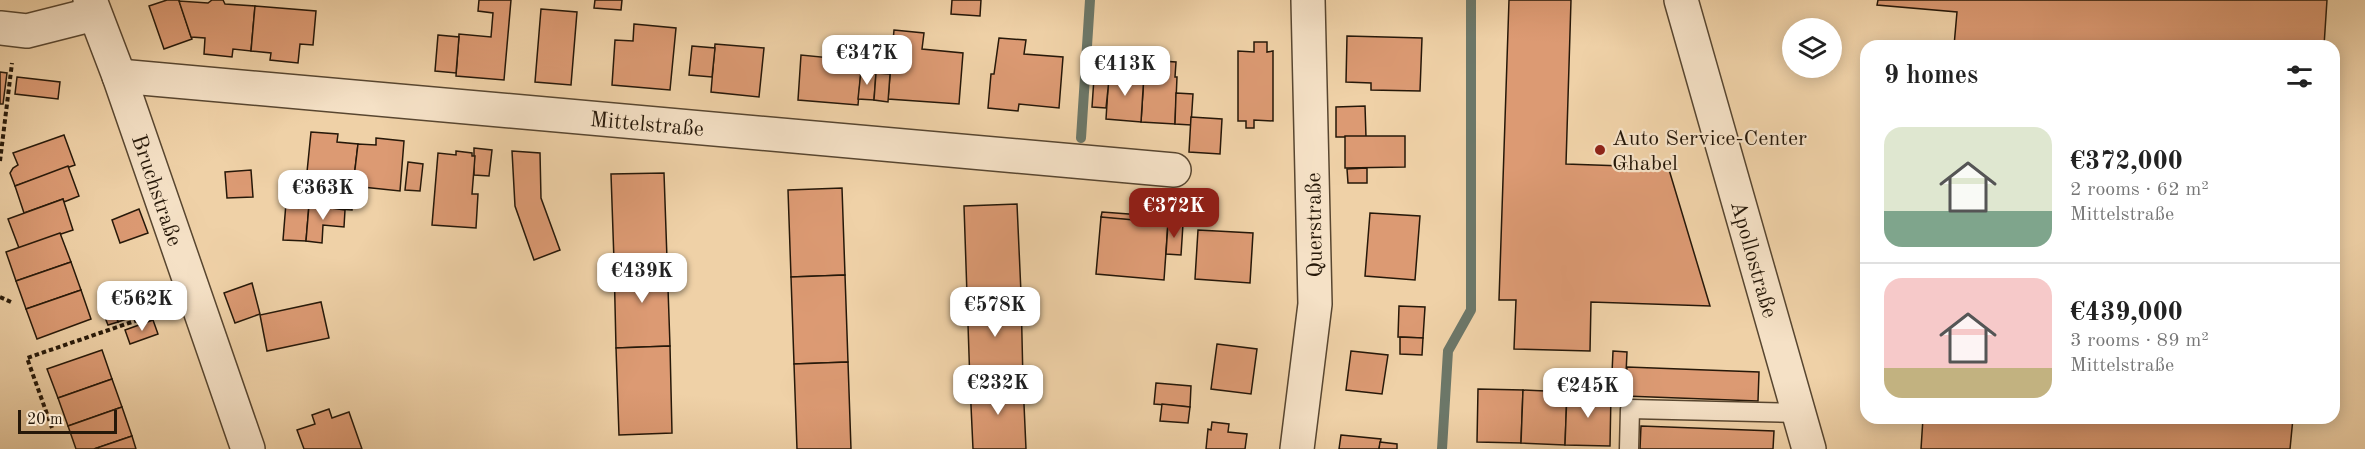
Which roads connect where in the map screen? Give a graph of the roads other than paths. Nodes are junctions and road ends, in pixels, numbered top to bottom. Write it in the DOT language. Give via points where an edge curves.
graph roads {
  1 [pos="1308,0"];
  2 [pos="1681,0"];
  3 [pos="92,7"];
  4 [pos="8,29"];
  5 [pos="119,76"];
  6 [pos="1174,170"];
  7 [pos="1799,413"];
  8 [pos="248,449"];
  9 [pos="1297,449"];
  10 [pos="1629,449"];
  11 [pos="1809,449"];
  1 -- 9 [label="street, Querstraße" via="1315,304"];
  2 -- 7 [label="street, Apollostraße"];
  3 -- 4 [label="street" via="27,31"];
  3 -- 5 [label="street, Bruchstraße"];
  5 -- 6 [label="street, Mittelstraße"];
  5 -- 8 [label="street, Bruchstraße"];
  7 -- 10 [label="lane" via="1630,409"];
  7 -- 11 [label="street, Apollostraße"];
}
